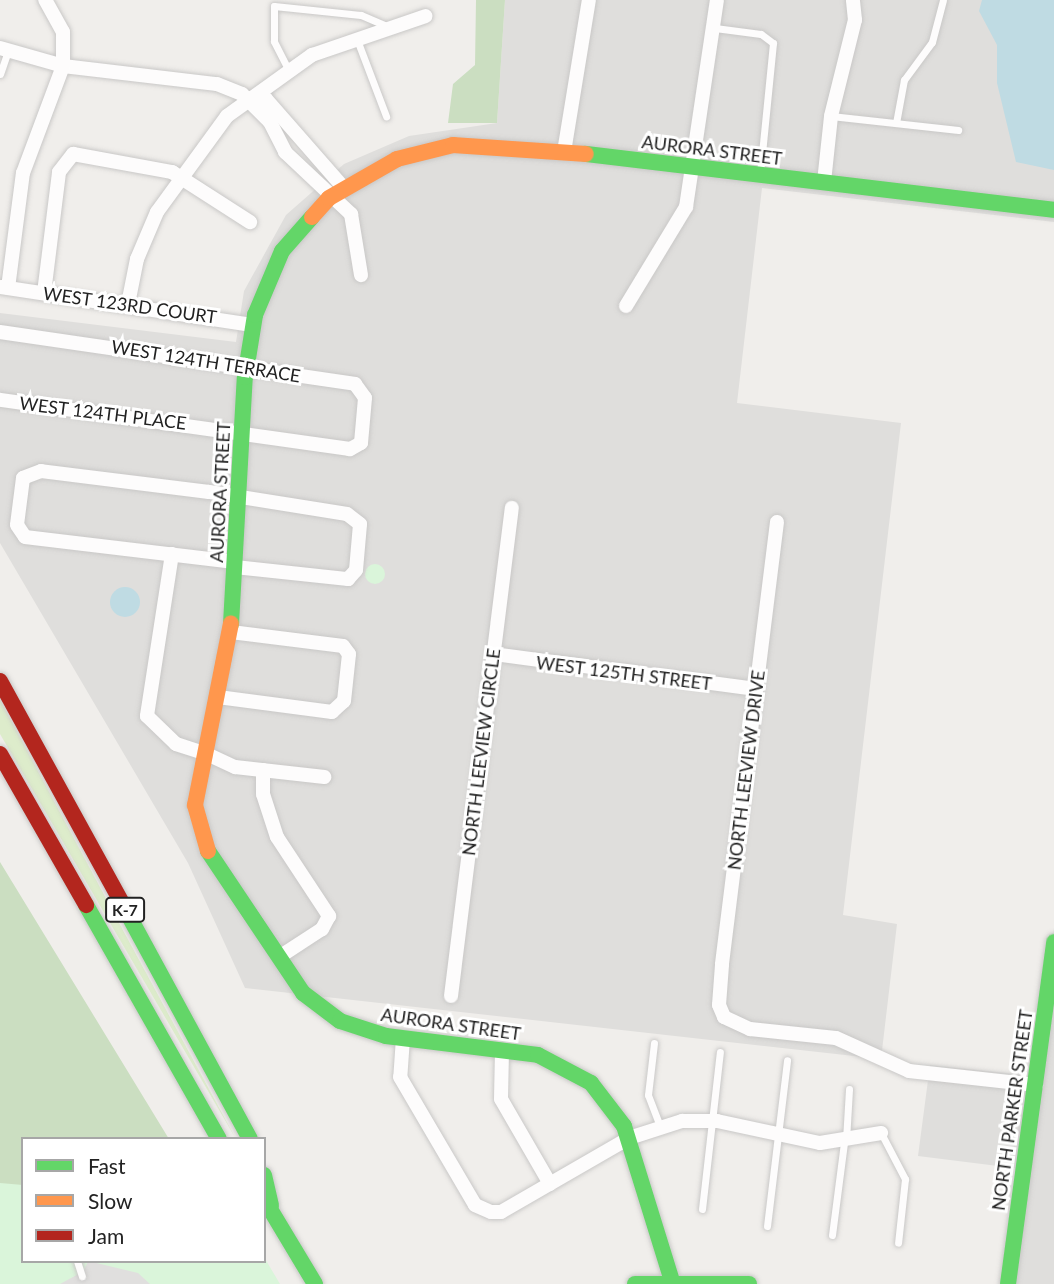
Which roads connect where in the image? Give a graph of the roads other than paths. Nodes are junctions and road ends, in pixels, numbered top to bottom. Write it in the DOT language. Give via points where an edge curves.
graph roads {
  1 [pos="45,0"];
  2 [pos="589,0"];
  3 [pos="717,0"];
  4 [pos="853,0"];
  5 [pos="943,0"];
  6 [pos="426,16"];
  7 [pos="385,25"];
  8 [pos="715,28"];
  9 [pos="356,37"];
  10 [pos="4,49"];
  11 [pos="63,66"];
  12 [pos="288,69"];
  13 [pos="0,74"];
  14 [pos="248,98"];
  15 [pos="386,116"];
  16 [pos="831,116"];
  17 [pos="896,123"];
  18 [pos="958,130"];
  19 [pos="564,152"];
  20 [pos="694,167"];
  21 [pos="308,173"];
  22 [pos="760,175"];
  23 [pos="179,176"];
  24 [pos="824,182"];
  25 [pos="339,190"];
  26 [pos="318,208"];
  27 [pos="1054,210"];
  28 [pos="250,222"];
  29 [pos="361,275"];
  30 [pos="4,288"];
  31 [pos="44,293"];
  32 [pos="128,304"];
  33 [pos="626,306"];
  34 [pos="252,324"];
  35 [pos="0,332"];
  36 [pos="246,369"];
  37 [pos="364,393"];
  38 [pos="0,400"];
  39 [pos="243,437"];
  40 [pos="239,500"];
  41 [pos="512,508"];
  42 [pos="777,522"];
  43 [pos="172,554"];
  44 [pos="235,564"];
  45 [pos="230,632"];
  46 [pos="494,654"];
  47 [pos="0,681"];
  48 [pos="755,689"];
  49 [pos="218,697"];
  50 [pos="0,754"];
  51 [pos="206,754"];
  52 [pos="263,770"];
  53 [pos="324,777"];
  54 [pos="1054,942"];
  55 [pos="279,957"];
  56 [pos="451,996"];
  57 [pos="403,1038"];
  58 [pos="654,1043"];
  59 [pos="502,1051"];
  60 [pos="720,1052"];
  61 [pos="787,1060"];
  62 [pos="1036,1085"];
  63 [pos="849,1089"];
  64 [pos="713,1121"];
  65 [pos="660,1127"];
  66 [pos="881,1133"];
  67 [pos="218,1137"];
  68 [pos="249,1137"];
  69 [pos="776,1137"];
  70 [pos="629,1138"];
  71 [pos="845,1143"];
  72 [pos="550,1184"];
  73 [pos="267,1202"];
  74 [pos="702,1209"];
  75 [pos="767,1226"];
  76 [pos="832,1236"];
  77 [pos="898,1243"];
  78 [pos="77,1263"];
  79 [pos="82,1276"];
  80 [pos="670,1283"];
  81 [pos="315,1284"];
  82 [pos="635,1284"];
  83 [pos="749,1284"];
  84 [pos="1008,1284"];
  1 -- 11 [label="street" via="63,32"];
  2 -- 19 [label="street"];
  3 -- 8 [label="street"];
  4 -- 16 [label="street" via="855,20"];
  5 -- 17 [label="lane" via="932,42 904,80"];
  6 -- 7 [label="street"];
  7 -- 9 [label="street"];
  7 -- 12 [label="lane" via="361,15 274,6 274,41"];
  8 -- 20 [label="street"];
  8 -- 22 [label="lane" via="761,34 773,43"];
  9 -- 12 [label="street"];
  9 -- 15 [label="lane"];
  10 -- 11 [label="street"];
  10 -- 13 [label="lane"];
  11 -- 14 [label="street" via="217,84"];
  11 -- 30 [label="street" via="23,173"];
  12 -- 14 [label="street"];
  14 -- 21 [label="street"];
  14 -- 23 [label="street"];
  14 -- 25 [label="street" via="266,99"];
  16 -- 17 [label="lane"];
  16 -- 24 [label="street"];
  17 -- 18 [label="lane"];
  19 -- 20 [label="main road, AURORA STREET"];
  19 -- 25 [label="main road, AURORA STREET" via="485,143 436,147 397,159"];
  20 -- 22 [label="main road, AURORA STREET"];
  20 -- 33 [label="street" via="686,207"];
  21 -- 25 [label="street"];
  21 -- 26 [label="street" via="318,190"];
  22 -- 24 [label="main road, AURORA STREET"];
  23 -- 28 [label="street"];
  23 -- 31 [label="street" via="143,163 68,156 60,172"];
  23 -- 32 [label="street" via="144,240"];
  24 -- 27 [label="main road, AURORA STREET"];
  25 -- 26 [label="main road, AURORA STREET"];
  25 -- 29 [label="street" via="357,232"];
  26 -- 34 [label="main road, AURORA STREET" via="282,251"];
  30 -- 31 [label="street, WEST 123RD COURT"];
  31 -- 32 [label="street, WEST 123RD COURT"];
  32 -- 34 [label="street, WEST 123RD COURT"];
  34 -- 36 [label="main road, AURORA STREET"];
  35 -- 36 [label="street, WEST 124TH TERRACE" via="194,356"];
  36 -- 37 [label="street, WEST 124TH TERRACE" via="355,384"];
  36 -- 39 [label="main road, AURORA STREET"];
  37 -- 39 [label="street, WEST 124TH PLACE" via="361,443 354,449"];
  38 -- 39 [label="street, WEST 124TH PLACE" via="191,423"];
  39 -- 40 [label="main road, AURORA STREET"];
  40 -- 43 [label="street" via="32,471 22,481 21,534"];
  40 -- 44 [label="main road, AURORA STREET"];
  40 -- 44 [label="street" via="352,515 360,526 352,577"];
  41 -- 46 [label="street, NORTH LEEVIEW CIRCLE"];
  42 -- 48 [label="street, NORTH LEEVIEW DRIVE"];
  43 -- 44 [label="street"];
  43 -- 51 [label="street" via="148,716 150,726 176,744"];
  44 -- 45 [label="main road, AURORA STREET"];
  45 -- 49 [label="main road, AURORA STREET"];
  45 -- 49 [label="street" via="335,645 349,654 337,711"];
  46 -- 48 [label="street, WEST 125TH STREET"];
  46 -- 56 [label="street, NORTH LEEVIEW CIRCLE"];
  47 -- 68 [label="main road, K-7"];
  48 -- 62 [label="street, NORTH LEEVIEW DRIVE" via="722,965 719,1005 724,1017 750,1029 836,1038 909,1071"];
  49 -- 51 [label="main road, AURORA STREET"];
  50 -- 67 [label="main road, K-7"];
  51 -- 52 [label="street"];
  51 -- 55 [label="main road, AURORA STREET" via="195,804 200,830"];
  52 -- 53 [label="street"];
  52 -- 55 [label="street" via="263,794 276,837 329,916 322,929"];
  54 -- 62 [label="main road, NORTH PARKER STREET"];
  55 -- 57 [label="main road, AURORA STREET" via="318,1007 361,1031"];
  57 -- 59 [label="main road, AURORA STREET"];
  57 -- 72 [label="street" via="400,1077 475,1205 491,1212"];
  58 -- 65 [label="lane" via="649,1095"];
  59 -- 70 [label="main road, AURORA STREET" via="569,1067 610,1101"];
  59 -- 72 [label="street" via="502,1100"];
  60 -- 64 [label="lane"];
  61 -- 69 [label="lane"];
  62 -- 84 [label="main road, NORTH PARKER STREET"];
  63 -- 71 [label="lane"];
  64 -- 65 [label="street"];
  64 -- 69 [label="street"];
  64 -- 74 [label="lane"];
  65 -- 70 [label="street"];
  66 -- 71 [label="street"];
  66 -- 77 [label="lane" via="905,1179"];
  69 -- 71 [label="street"];
  69 -- 75 [label="lane"];
  70 -- 72 [label="street"];
  70 -- 80 [label="main road, AURORA STREET"];
  71 -- 76 [label="lane"];
  73 -- 81 [label="main road"];
  78 -- 79 [label="lane"];
  80 -- 82 [label="main road"];
  80 -- 83 [label="main road"];
}
